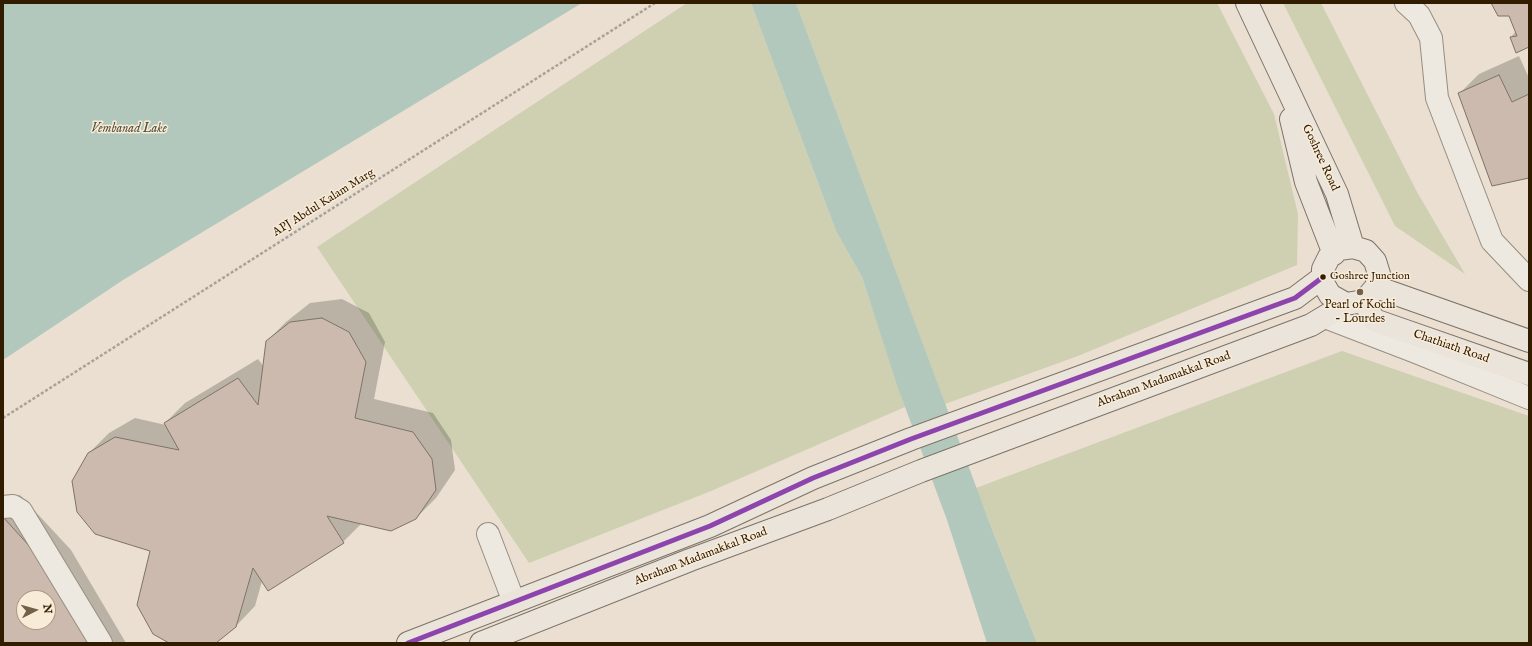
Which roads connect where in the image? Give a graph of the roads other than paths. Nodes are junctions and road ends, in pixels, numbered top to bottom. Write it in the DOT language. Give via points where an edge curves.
graph roads {
  1 [pos="1247,3"];
  2 [pos="1406,3"];
  3 [pos="1343,250"];
  4 [pos="1324,277"];
  5 [pos="1529,280"];
  6 [pos="1362,297"];
  7 [pos="1325,317"];
  8 [pos="1529,340"];
  9 [pos="1529,374"];
  10 [pos="1529,398"];
  11 [pos="3,507"];
  12 [pos="488,534"];
  13 [pos="514,602"];
  14 [pos="101,643"];
  15 [pos="408,643"];
  16 [pos="481,643"];
  1 -- 3 [label="main road, Goshree Road" via="1337,194"];
  2 -- 5 [label="lane" via="1419,15 1431,38 1437,98 1492,241"];
  3 -- 4 [label="main road" via="1329,257 1323,270"];
  3 -- 6 [label="main road" via="1366,251 1375,261 1379,274"];
  4 -- 6 [label="main road" via="1323,283 1330,294"];
  4 -- 13 [label="main road" via="1295,298 911,439 813,478 710,526"];
  6 -- 7 [label="main road, Abraham Madamakkal Road"];
  6 -- 8 [label="main road"];
  6 -- 9 [label="main road, Chathiath Road" via="1374,320"];
  7 -- 10 [label="lane"];
  7 -- 16 [label="main road, Abraham Madamakkal Road" via="1311,325 920,470 828,509 690,560"];
  11 -- 14 [label="lane" via="13,506 22,511"];
  12 -- 13 [label="lane"];
  13 -- 15 [label="main road"];
}
